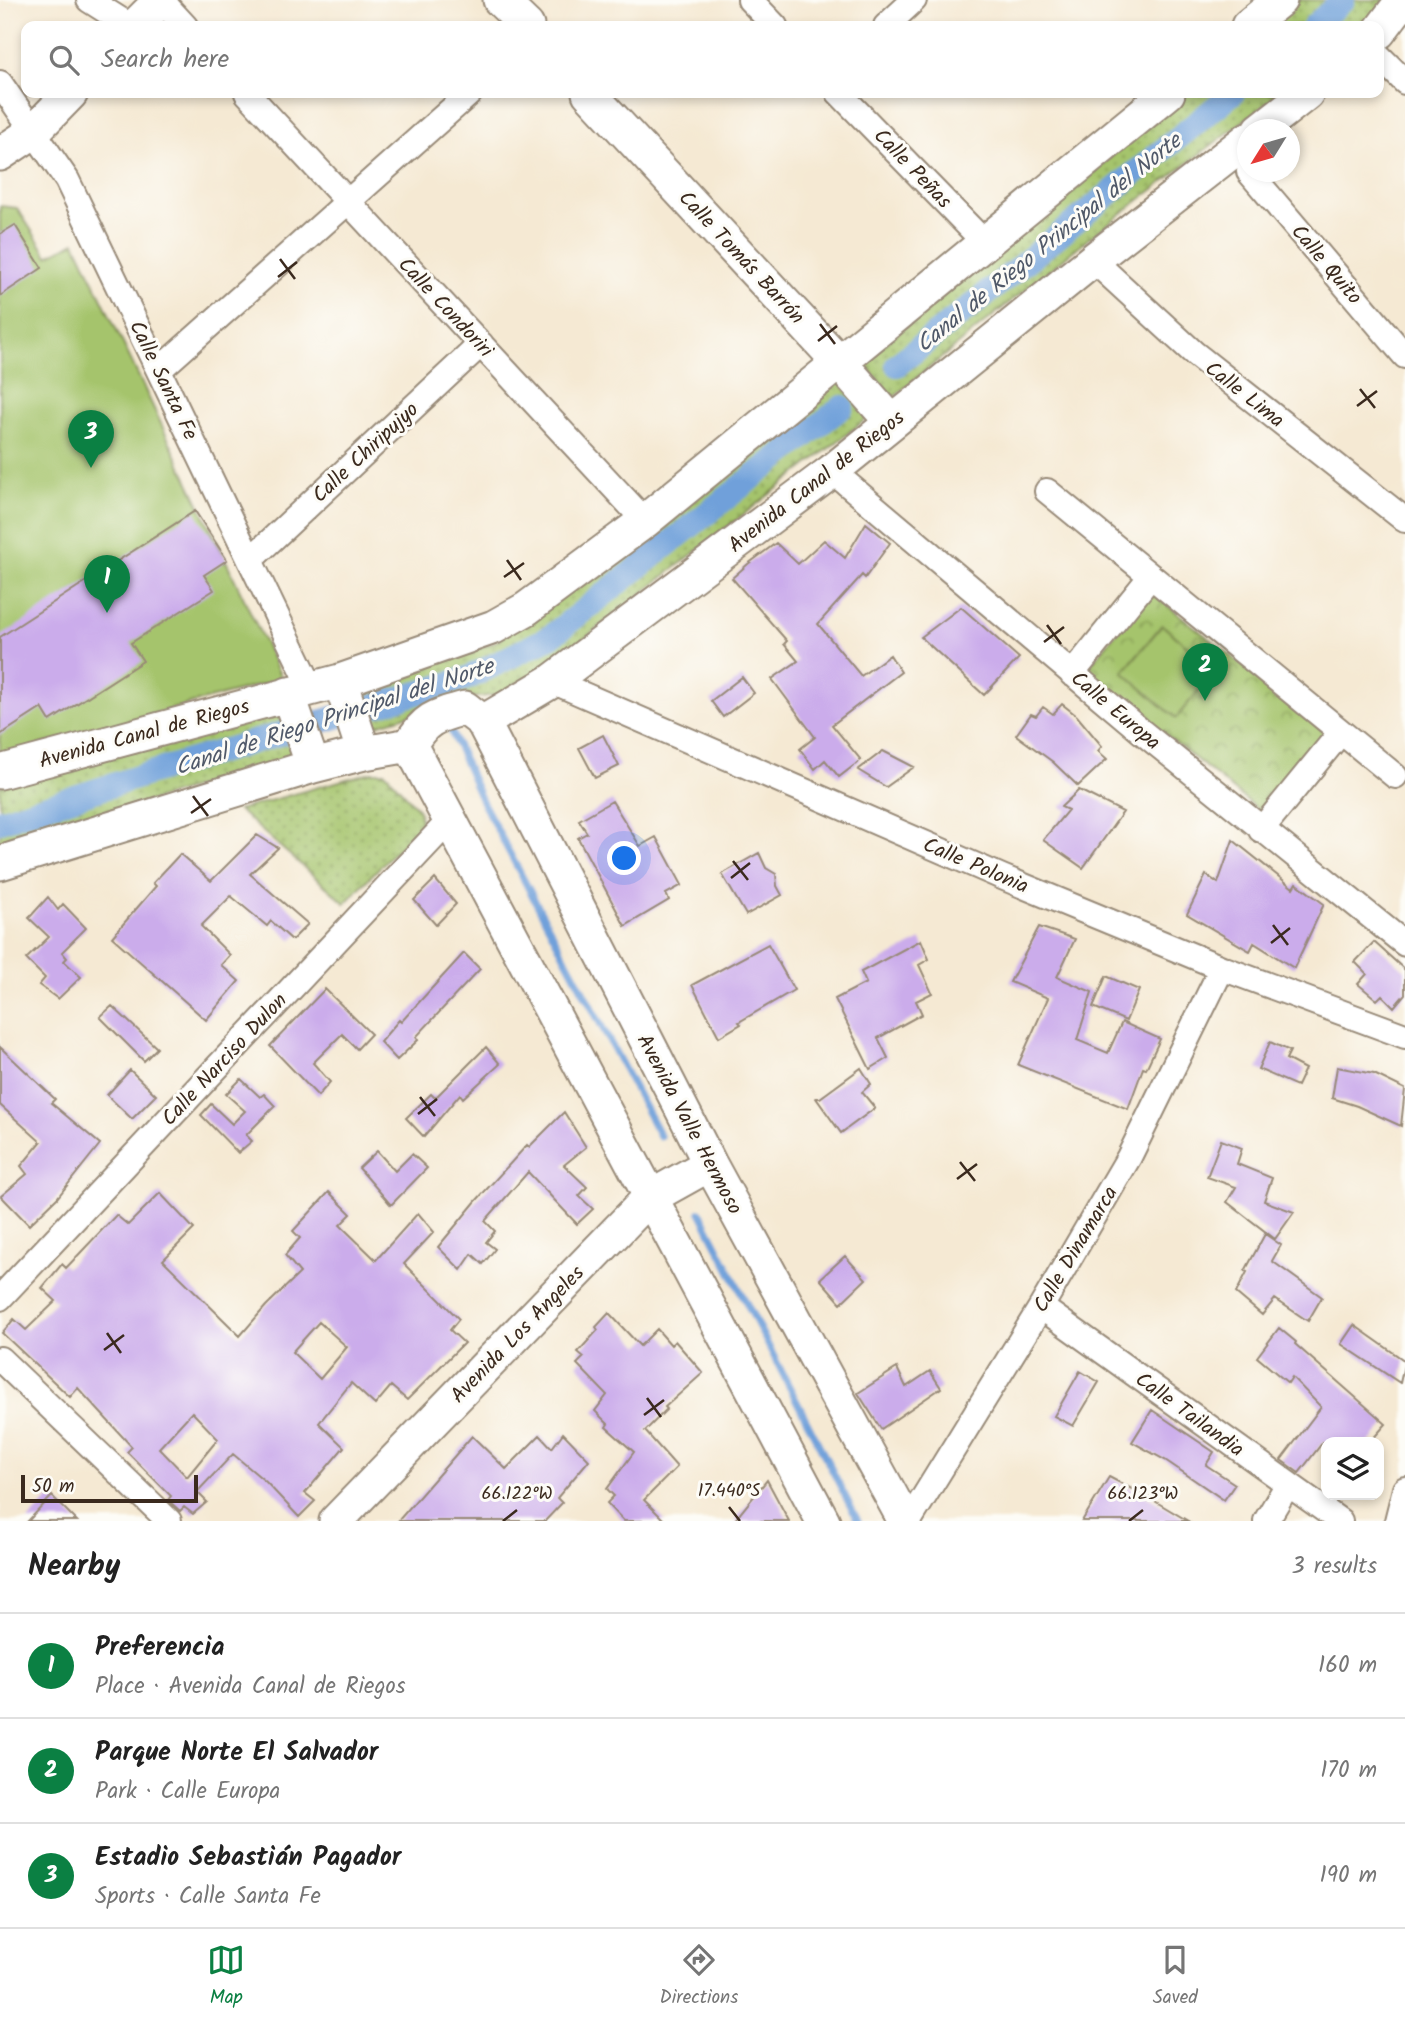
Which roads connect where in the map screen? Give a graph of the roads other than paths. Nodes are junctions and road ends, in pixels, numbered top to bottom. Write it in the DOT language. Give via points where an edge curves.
graph roads {
  1 [pos="89,0"];
  2 [pos="161,0"];
  3 [pos="500,0"];
  4 [pos="750,0"];
  5 [pos="914,0"];
  6 [pos="1280,0"];
  7 [pos="1404,0"];
  8 [pos="124,21"];
  9 [pos="138,21"];
  10 [pos="180,21"];
  11 [pos="522,21"];
  12 [pos="770,21"];
  13 [pos="891,21"];
  14 [pos="1254,21"];
  15 [pos="1384,26"];
  16 [pos="1384,61"];
  17 [pos="1405,82"];
  18 [pos="0,83"];
  19 [pos="66,98"];
  20 [pos="252,98"];
  21 [pos="464,98"];
  22 [pos="594,98"];
  23 [pos="844,98"];
  24 [pos="1162,98"];
  25 [pos="1301,98"];
  26 [pos="1274,119"];
  27 [pos="33,132"];
  28 [pos="0,154"];
  29 [pos="1237,163"];
  30 [pos="1264,182"];
  31 [pos="348,201"];
  32 [pos="986,244"];
  33 [pos="1093,260"];
  34 [pos="481,344"];
  35 [pos="1405,356"];
  36 [pos="840,363"];
  37 [pos="159,370"];
  38 [pos="892,422"];
  39 [pos="832,471"];
  40 [pos="1047,491"];
  41 [pos="1405,520"];
  42 [pos="645,521"];
  43 [pos="250,560"];
  44 [pos="1151,576"];
  45 [pos="1072,674"];
  46 [pos="552,681"];
  47 [pos="324,718"];
  48 [pos="483,722"];
  49 [pos="1341,732"];
  50 [pos="410,745"];
  51 [pos="0,772"];
  52 [pos="1395,776"];
  53 [pos="449,821"];
  54 [pos="1261,830"];
  55 [pos="0,863"];
  56 [pos="1405,944"];
  57 [pos="1223,968"];
  58 [pos="1405,1036"];
  59 [pos="710,1164"];
  60 [pos="649,1198"];
  61 [pos="0,1298"];
  62 [pos="1041,1307"];
  63 [pos="0,1359"];
  64 [pos="1289,1484"];
  65 [pos="1405,1489"];
  66 [pos="169,1521"];
  67 [pos="336,1521"];
  68 [pos="823,1521"];
  69 [pos="907,1521"];
  70 [pos="1266,1521"];
  71 [pos="1340,1521"];
  72 [pos="1397,1521"];
  1 -- 8 [label="street"];
  2 -- 9 [label="street"];
  2 -- 10 [label="street"];
  3 -- 11 [label="street"];
  4 -- 12 [label="street"];
  5 -- 13 [label="street"];
  6 -- 14 [label="street"];
  7 -- 15 [label="street"];
  16 -- 17 [label="street"];
  18 -- 27 [label="street, Calle Santa Fe"];
  19 -- 27 [label="street"];
  20 -- 31 [label="street, Calle Condoriri"];
  21 -- 31 [label="street"];
  22 -- 36 [label="street, Calle Tomás Barrón"];
  23 -- 32 [label="street, Calle Peñas"];
  24 -- 32 [label="street, Avenida Canal de Riegos"];
  25 -- 26 [label="street"];
  27 -- 28 [label="street"];
  27 -- 37 [label="street, Calle Santa Fe" via="67,180"];
  29 -- 33 [label="street, Avenida Canal de Riegos"];
  30 -- 35 [label="street, Calle Quito"];
  31 -- 34 [label="street, Calle Condoriri"];
  31 -- 37 [label="street"];
  32 -- 36 [label="street, Avenida Canal de Riegos"];
  33 -- 38 [label="street, Avenida Canal de Riegos"];
  33 -- 41 [label="street, Calle Lima" via="1195,354"];
  34 -- 42 [label="street, Calle Condoriri"];
  34 -- 43 [label="street, Calle Chiripujyo"];
  36 -- 38 [label="street, Calle Tomás Barrón"];
  36 -- 42 [label="street, Avenida Canal de Riegos"];
  37 -- 43 [label="street, Calle Santa Fe"];
  38 -- 39 [label="street, Avenida Canal de Riegos"];
  39 -- 45 [label="street, Calle Europa"];
  39 -- 46 [label="street, Avenida Canal de Riegos"];
  40 -- 44 [label="street"];
  42 -- 47 [label="street, Avenida Canal de Riegos" via="526,609"];
  43 -- 47 [label="street, Calle Santa Fe"];
  44 -- 45 [label="street"];
  44 -- 49 [label="street"];
  45 -- 54 [label="street, Calle Europa"];
  46 -- 48 [label="street, Avenida Canal de Riegos"];
  46 -- 57 [label="street, Calle Polonia"];
  47 -- 50 [label="street, Avenida Canal de Riegos"];
  47 -- 51 [label="street, Avenida Canal de Riegos"];
  47 -- 55 [label="street, Avenida Canal de Riegos"];
  48 -- 50 [label="street" via="465,708 433,717"];
  48 -- 59 [label="street, Avenida Valle Hermoso"];
  49 -- 52 [label="street"];
  49 -- 54 [label="street"];
  50 -- 53 [label="street"];
  53 -- 60 [label="street"];
  53 -- 61 [label="street, Calle Narciso Dulon"];
  54 -- 56 [label="street, Calle Europa"];
  57 -- 58 [label="street, Calle Polonia"];
  57 -- 62 [label="street, Calle Dinamarca" via="1129,1157"];
  59 -- 60 [label="street, Avenida Los Angeles"];
  59 -- 69 [label="street, Avenida Valle Hermoso"];
  60 -- 67 [label="street, Avenida Los Angeles"];
  60 -- 68 [label="street"];
  62 -- 64 [label="street, Calle Tailandia"];
  62 -- 69 [label="street, Calle Dinamarca"];
  63 -- 66 [label="street"];
  64 -- 70 [label="street"];
  64 -- 71 [label="street, Calle Tailandia"];
  65 -- 72 [label="street"];
}
